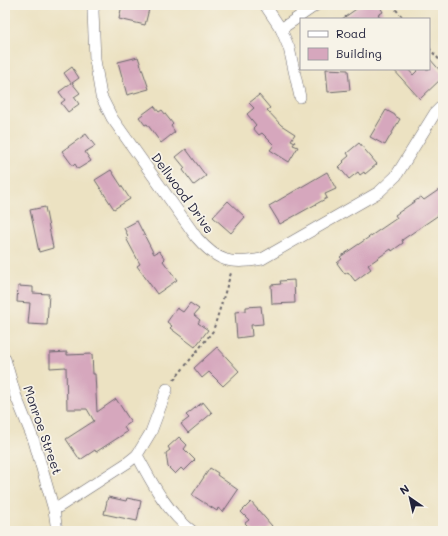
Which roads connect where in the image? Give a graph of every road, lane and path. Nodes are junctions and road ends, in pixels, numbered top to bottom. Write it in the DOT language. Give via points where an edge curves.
graph roads {
  1 [pos="94,5"];
  2 [pos="265,5"];
  3 [pos="316,5"];
  4 [pos="392,5"];
  5 [pos="403,18"];
  6 [pos="281,29"];
  7 [pos="430,49"];
  8 [pos="443,64"];
  9 [pos="300,97"];
  10 [pos="443,105"];
  11 [pos="234,261"];
  12 [pos="5,359"];
  13 [pos="167,389"];
  14 [pos="137,455"];
  15 [pos="54,510"];
  16 [pos="57,531"];
  17 [pos="192,531"];
  1 -- 11 [label="street, Dellwood Drive" via="95,60 101,96 112,118 208,251 225,260"];
  2 -- 6 [label="street"];
  3 -- 6 [label="street"];
  4 -- 5 [label="path"];
  6 -- 9 [label="street" via="290,48"];
  7 -- 8 [label="path"];
  10 -- 11 [label="street, Dellwood Drive" via="435,113 396,176 379,192 262,259 243,263"];
  11 -- 13 [label="path" via="213,331"];
  12 -- 15 [label="street, Monroe Street" via="15,394 34,441"];
  13 -- 14 [label="street" via="151,432"];
  14 -- 15 [label="street"];
  14 -- 17 [label="street" via="166,505"];
  15 -- 16 [label="street, Monroe Street"];
}
